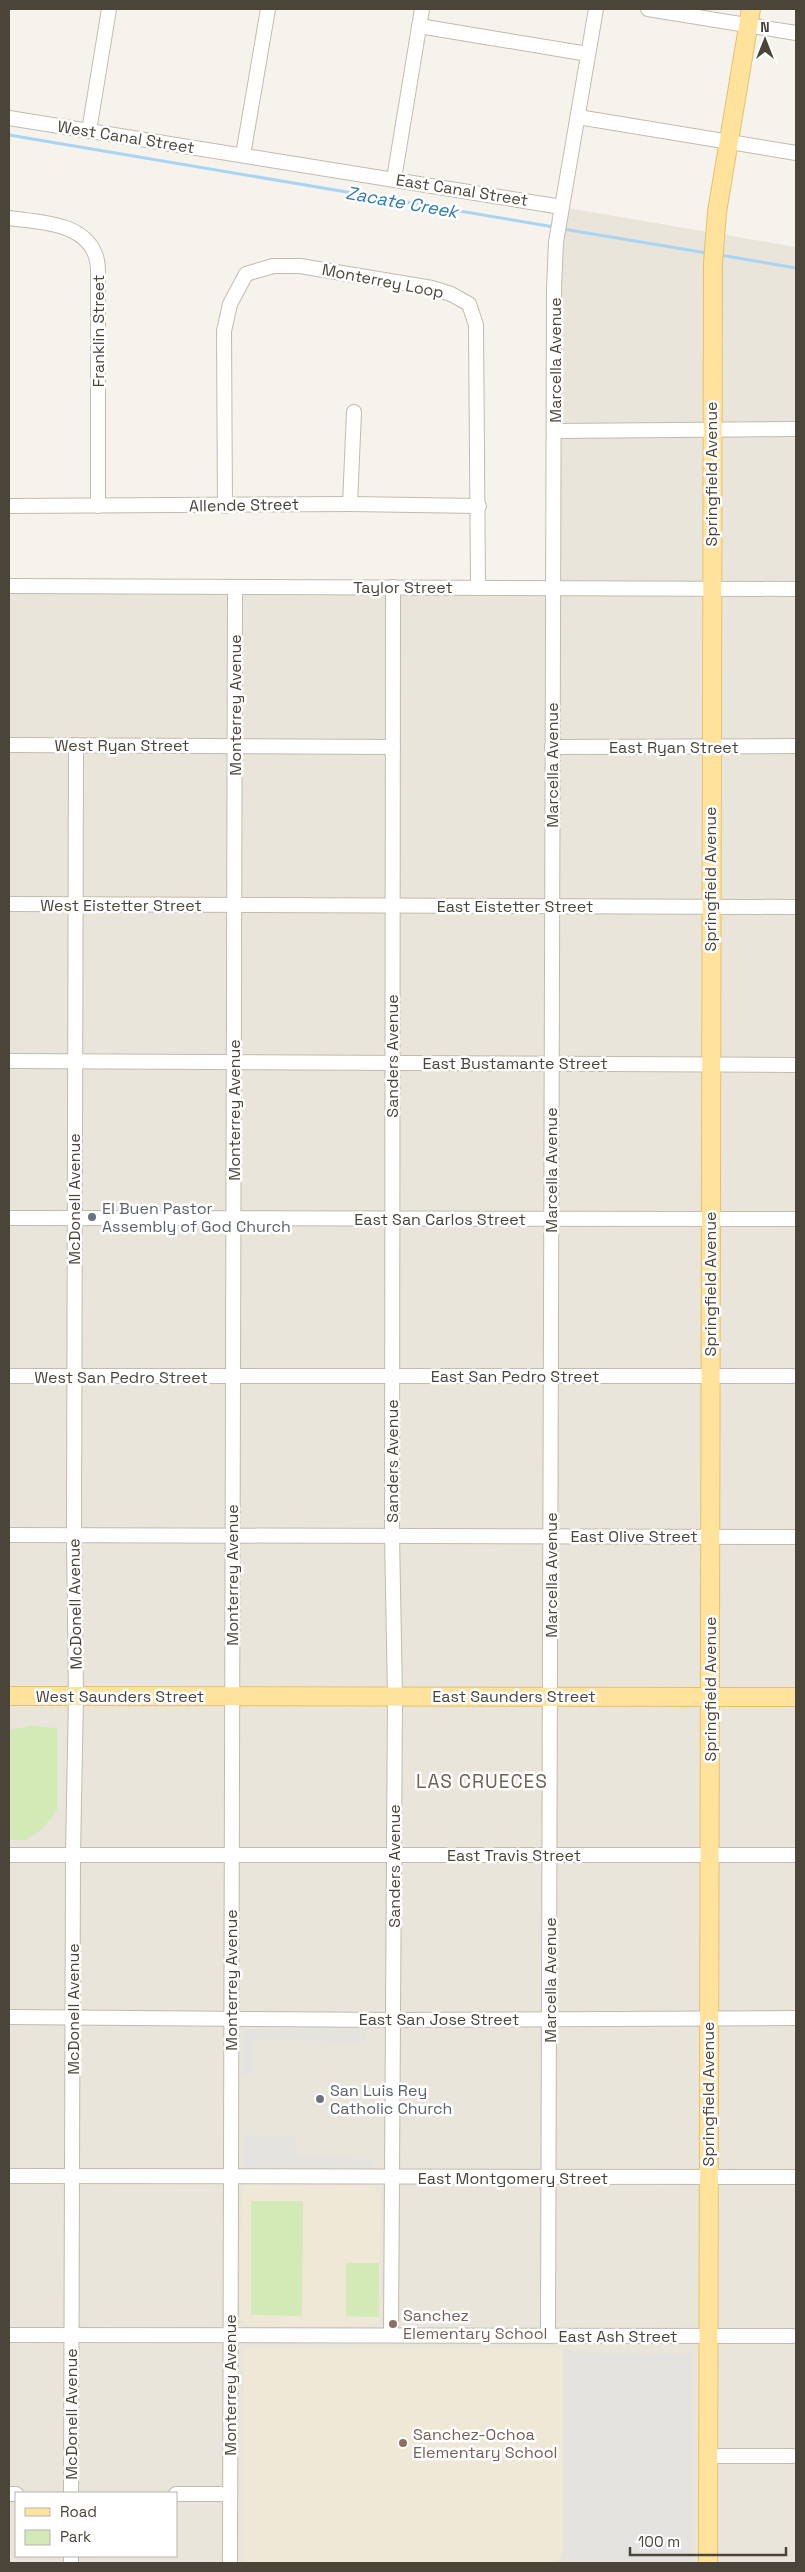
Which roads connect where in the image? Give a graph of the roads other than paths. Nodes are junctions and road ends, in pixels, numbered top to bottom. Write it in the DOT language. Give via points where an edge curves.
graph roads {
  1 [pos="110,9"];
  2 [pos="268,9"];
  3 [pos="422,9"];
  4 [pos="596,9"];
  5 [pos="648,9"];
  6 [pos="749,17"];
  7 [pos="419,26"];
  8 [pos="796,33"];
  9 [pos="588,54"];
  10 [pos="9,118"];
  11 [pos="578,118"];
  12 [pos="89,131"];
  13 [pos="728,142"];
  14 [pos="796,153"];
  15 [pos="243,155"];
  16 [pos="394,179"];
  17 [pos="561,211"];
  18 [pos="9,218"];
  19 [pos="354,412"];
  20 [pos="711,429"];
  21 [pos="796,429"];
  22 [pos="555,431"];
  23 [pos="350,504"];
  24 [pos="9,506"];
  25 [pos="98,506"];
  26 [pos="225,506"];
  27 [pos="479,506"];
  28 [pos="9,586"];
  29 [pos="235,587"];
  30 [pos="393,587"];
  31 [pos="478,588"];
  32 [pos="553,588"];
  33 [pos="710,589"];
  34 [pos="796,589"];
  35 [pos="9,745"];
  36 [pos="76,745"];
  37 [pos="235,746"];
  38 [pos="796,746"];
  39 [pos="393,747"];
  40 [pos="552,747"];
  41 [pos="710,748"];
  42 [pos="9,904"];
  43 [pos="75,904"];
  44 [pos="234,905"];
  45 [pos="393,905"];
  46 [pos="551,906"];
  47 [pos="710,906"];
  48 [pos="796,907"];
  49 [pos="9,1061"];
  50 [pos="75,1061"];
  51 [pos="234,1061"];
  52 [pos="392,1062"];
  53 [pos="551,1064"];
  54 [pos="710,1065"];
  55 [pos="796,1065"];
  56 [pos="9,1218"];
  57 [pos="74,1219"];
  58 [pos="233,1219"];
  59 [pos="392,1219"];
  60 [pos="551,1219"];
  61 [pos="709,1219"];
  62 [pos="796,1219"];
  63 [pos="9,1376"];
  64 [pos="74,1376"];
  65 [pos="392,1376"];
  66 [pos="551,1376"];
  67 [pos="710,1376"];
  68 [pos="796,1376"];
  69 [pos="233,1377"];
  70 [pos="9,1535"];
  71 [pos="74,1535"];
  72 [pos="232,1535"];
  73 [pos="392,1536"];
  74 [pos="551,1536"];
  75 [pos="710,1537"];
  76 [pos="796,1537"];
  77 [pos="9,1696"];
  78 [pos="76,1696"];
  79 [pos="232,1696"];
  80 [pos="395,1696"];
  81 [pos="552,1696"];
  82 [pos="710,1697"];
  83 [pos="796,1697"];
  84 [pos="708,1853"];
  85 [pos="73,1854"];
  86 [pos="232,1854"];
  87 [pos="796,1854"];
  88 [pos="9,1855"];
  89 [pos="394,1855"];
  90 [pos="551,1855"];
  91 [pos="9,2017"];
  92 [pos="72,2017"];
  93 [pos="231,2018"];
  94 [pos="708,2018"];
  95 [pos="796,2018"];
  96 [pos="393,2020"];
  97 [pos="550,2020"];
  98 [pos="9,2176"];
  99 [pos="72,2177"];
  100 [pos="230,2177"];
  101 [pos="708,2177"];
  102 [pos="392,2178"];
  103 [pos="549,2178"];
  104 [pos="796,2178"];
  105 [pos="9,2335"];
  106 [pos="72,2335"];
  107 [pos="230,2335"];
  108 [pos="391,2335"];
  109 [pos="548,2336"];
  110 [pos="708,2336"];
  111 [pos="796,2336"];
  112 [pos="708,2456"];
  113 [pos="796,2456"];
  114 [pos="71,2492"];
  115 [pos="178,2494"];
  116 [pos="230,2494"];
  117 [pos="230,2563"];
  118 [pos="708,2563"];
  1 -- 12 [label="street"];
  2 -- 15 [label="street"];
  3 -- 7 [label="street"];
  4 -- 9 [label="street, Marcella Avenue"];
  5 -- 6 [label="street"];
  6 -- 8 [label="street"];
  6 -- 13 [label="main road, Springfield Avenue"];
  7 -- 9 [label="street"];
  7 -- 16 [label="street"];
  9 -- 11 [label="street, Marcella Avenue"];
  10 -- 12 [label="street, West Canal Street"];
  11 -- 13 [label="street"];
  11 -- 17 [label="street, Marcella Avenue"];
  12 -- 15 [label="street, West Canal Street"];
  13 -- 14 [label="street"];
  13 -- 20 [label="main road, Springfield Avenue" via="714,240"];
  15 -- 16 [label="street, East Canal Street"];
  16 -- 17 [label="street, East Canal Street"];
  17 -- 22 [label="street, Marcella Avenue" via="554,288"];
  18 -- 25 [label="street, Franklin Street" via="56,224 88,241 96,254"];
  19 -- 23 [label="street"];
  20 -- 21 [label="street"];
  20 -- 22 [label="street"];
  20 -- 33 [label="main road, Springfield Avenue"];
  22 -- 32 [label="street, Marcella Avenue"];
  23 -- 26 [label="street, Allende Street"];
  23 -- 27 [label="street, Allende Street"];
  24 -- 25 [label="street, Allende Street"];
  25 -- 26 [label="street, Allende Street"];
  26 -- 27 [label="street, Monterrey Loop" via="224,331 230,304 246,274 273,266 300,266 432,288 469,304 476,325 478,350"];
  27 -- 31 [label="street, Monterrey Loop"];
  28 -- 29 [label="street, Taylor Street"];
  29 -- 30 [label="street, Taylor Street"];
  29 -- 37 [label="street, Monterrey Avenue"];
  30 -- 31 [label="street, Taylor Street"];
  30 -- 39 [label="street, Sanders Avenue"];
  31 -- 32 [label="street, Taylor Street"];
  32 -- 33 [label="street, Taylor Street"];
  32 -- 40 [label="street, Marcella Avenue"];
  33 -- 34 [label="street, Taylor Street"];
  33 -- 41 [label="main road, Springfield Avenue"];
  35 -- 36 [label="street, West Ryan Street"];
  36 -- 37 [label="street, West Ryan Street"];
  36 -- 43 [label="street, McDonell Avenue"];
  37 -- 39 [label="street"];
  37 -- 44 [label="street, Monterrey Avenue"];
  38 -- 41 [label="street, East Ryan Street"];
  39 -- 45 [label="street, Sanders Avenue"];
  40 -- 41 [label="street, East Ryan Street"];
  40 -- 46 [label="street, Marcella Avenue"];
  41 -- 47 [label="main road, Springfield Avenue"];
  42 -- 43 [label="street, West Eistetter Street"];
  43 -- 44 [label="street, West Eistetter Street"];
  43 -- 50 [label="street, McDonell Avenue"];
  44 -- 45 [label="street, East Eistetter Street"];
  44 -- 51 [label="street, Monterrey Avenue"];
  45 -- 46 [label="street, East Eistetter Street"];
  45 -- 52 [label="street, Sanders Avenue"];
  46 -- 47 [label="street, East Eistetter Street"];
  46 -- 53 [label="street, Marcella Avenue"];
  47 -- 48 [label="street, East Eistetter Street"];
  47 -- 54 [label="main road, Springfield Avenue"];
  49 -- 50 [label="street, East Bustamante Street"];
  50 -- 51 [label="street, East Bustamante Street"];
  50 -- 57 [label="street, McDonell Avenue"];
  51 -- 52 [label="street, East Bustamante Street"];
  51 -- 58 [label="street, Monterrey Avenue"];
  52 -- 53 [label="street, East Bustamante Street"];
  52 -- 59 [label="street, Sanders Avenue"];
  53 -- 54 [label="street, East Bustamante Street"];
  53 -- 60 [label="street, Marcella Avenue"];
  54 -- 55 [label="street, East Bustamante Street"];
  54 -- 61 [label="main road, Springfield Avenue"];
  56 -- 57 [label="street, East San Carlos Street"];
  57 -- 58 [label="street, East San Carlos Street"];
  57 -- 64 [label="street, McDonell Avenue"];
  58 -- 59 [label="street, East San Carlos Street"];
  58 -- 69 [label="street, Monterrey Avenue"];
  59 -- 60 [label="street, East San Carlos Street"];
  59 -- 65 [label="street, Sanders Avenue"];
  60 -- 61 [label="street, East San Carlos Street"];
  60 -- 66 [label="street, Marcella Avenue"];
  61 -- 62 [label="street, East San Carlos Street"];
  61 -- 67 [label="main road, Springfield Avenue"];
  63 -- 64 [label="street, West San Pedro Street"];
  64 -- 69 [label="street, West San Pedro Street"];
  64 -- 71 [label="street, McDonell Avenue"];
  65 -- 66 [label="street, East San Pedro Street"];
  65 -- 69 [label="street, East San Pedro Street"];
  65 -- 73 [label="street, Sanders Avenue"];
  66 -- 67 [label="street, East San Pedro Street"];
  66 -- 74 [label="street, Marcella Avenue"];
  67 -- 68 [label="street, East San Pedro Street"];
  67 -- 75 [label="main road, Springfield Avenue"];
  69 -- 72 [label="street, Monterrey Avenue"];
  70 -- 71 [label="street, East Olive Street"];
  71 -- 72 [label="street, East Olive Street"];
  71 -- 78 [label="street, McDonell Avenue"];
  72 -- 73 [label="street, East Olive Street"];
  72 -- 79 [label="street, Monterrey Avenue"];
  73 -- 74 [label="street, East Olive Street"];
  73 -- 80 [label="street, Sanders Avenue"];
  74 -- 75 [label="street, East Olive Street"];
  74 -- 81 [label="street, Marcella Avenue"];
  75 -- 76 [label="street, East Olive Street"];
  75 -- 82 [label="main road, Springfield Avenue"];
  77 -- 78 [label="main road, West Saunders Street"];
  78 -- 79 [label="main road, West Saunders Street"];
  78 -- 85 [label="street, McDonell Avenue"];
  79 -- 80 [label="main road, East Saunders Street"];
  79 -- 86 [label="street, Monterrey Avenue"];
  80 -- 81 [label="main road, East Saunders Street"];
  80 -- 89 [label="street, Sanders Avenue"];
  81 -- 82 [label="main road, East Saunders Street"];
  81 -- 90 [label="street, Marcella Avenue"];
  82 -- 83 [label="main road, East Saunders Street"];
  82 -- 84 [label="main road, Springfield Avenue"];
  84 -- 87 [label="street, East Travis Street"];
  84 -- 90 [label="street, East Travis Street"];
  84 -- 94 [label="main road, Springfield Avenue"];
  85 -- 86 [label="street, East Travis Street"];
  85 -- 88 [label="street, East Travis Street"];
  85 -- 92 [label="street, McDonell Avenue"];
  86 -- 89 [label="street, East Travis Street"];
  86 -- 93 [label="street, Monterrey Avenue"];
  89 -- 90 [label="street, East Travis Street"];
  89 -- 96 [label="street, Sanders Avenue"];
  90 -- 97 [label="street, Marcella Avenue"];
  91 -- 92 [label="street, East San Jose Street"];
  92 -- 93 [label="street, East San Jose Street"];
  92 -- 99 [label="street, McDonell Avenue"];
  93 -- 96 [label="street, East San Jose Street"];
  93 -- 100 [label="street, Monterrey Avenue"];
  94 -- 95 [label="street, East San Jose Street"];
  94 -- 97 [label="street, East San Jose Street"];
  94 -- 101 [label="main road, Springfield Avenue"];
  96 -- 97 [label="street, East San Jose Street"];
  96 -- 102 [label="street, Sanders Avenue"];
  97 -- 103 [label="street, Marcella Avenue"];
  98 -- 99 [label="street, East Montgomery Street"];
  99 -- 100 [label="street, East Montgomery Street"];
  99 -- 106 [label="street, McDonell Avenue"];
  100 -- 102 [label="street, East Montgomery Street"];
  100 -- 107 [label="street, Monterrey Avenue"];
  101 -- 103 [label="street, East Montgomery Street"];
  101 -- 104 [label="street, East Montgomery Street"];
  101 -- 110 [label="main road, Springfield Avenue"];
  102 -- 103 [label="street, East Montgomery Street"];
  102 -- 108 [label="street, Sanders Avenue"];
  103 -- 109 [label="street, Marcella Avenue"];
  105 -- 106 [label="street, East Ash Street"];
  106 -- 107 [label="street, East Ash Street"];
  106 -- 114 [label="street, McDonell Avenue"];
  107 -- 108 [label="street, East Ash Street"];
  107 -- 116 [label="street, Monterrey Avenue"];
  108 -- 109 [label="street, East Ash Street"];
  109 -- 110 [label="street, East Ash Street"];
  110 -- 111 [label="street, East Ash Street"];
  110 -- 112 [label="main road, Springfield Avenue"];
  112 -- 113 [label="street"];
  112 -- 118 [label="main road, Springfield Avenue"];
  115 -- 116 [label="street"];
  116 -- 117 [label="street, Monterrey Avenue"];
}
